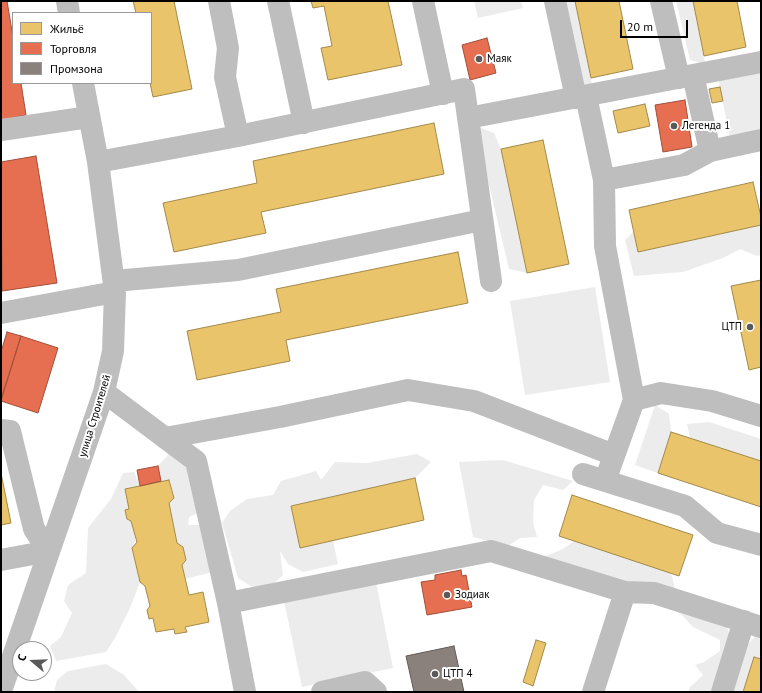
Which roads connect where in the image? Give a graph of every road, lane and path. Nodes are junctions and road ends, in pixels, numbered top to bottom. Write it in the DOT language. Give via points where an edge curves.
graph roads {
  1 [pos="67,1"];
  2 [pos="219,1"];
  3 [pos="278,1"];
  4 [pos="423,1"];
  5 [pos="555,1"];
  6 [pos="661,1"];
  7 [pos="70,12"];
  8 [pos="761,62"];
  9 [pos="686,77"];
  10 [pos="83,84"];
  11 [pos="443,94"];
  12 [pos="581,97"];
  13 [pos="89,117"];
  14 [pos="468,118"];
  15 [pos="304,122"];
  16 [pos="1,130"];
  17 [pos="238,136"];
  18 [pos="761,140"];
  19 [pos="710,151"];
  20 [pos="98,162"];
  21 [pos="604,180"];
  22 [pos="482,220"];
  23 [pos="491,281"];
  24 [pos="114,287"];
  25 [pos="1,313"];
  26 [pos="104,392"];
  27 [pos="634,400"];
  28 [pos="761,416"];
  29 [pos="1,430"];
  30 [pos="165,438"];
  31 [pos="614,454"];
  32 [pos="583,474"];
  33 [pos="605,481"];
  34 [pos="761,545"];
  35 [pos="49,551"];
  36 [pos="1,560"];
  37 [pos="625,592"];
  38 [pos="228,603"];
  39 [pos="753,624"];
  40 [pos="10,638"];
  41 [pos="1,691"];
  42 [pos="245,692"];
  43 [pos="322,692"];
  44 [pos="376,692"];
  45 [pos="593,692"];
  46 [pos="722,692"];
  1 -- 7 [label="street"];
  2 -- 17 [label="street" via="228,48 225,77"];
  3 -- 15 [label="street"];
  4 -- 11 [label="street"];
  5 -- 12 [label="street"];
  6 -- 9 [label="street"];
  8 -- 9 [label="street"];
  9 -- 12 [label="street"];
  9 -- 19 [label="street"];
  10 -- 13 [label="street, улица Строителей"];
  11 -- 14 [label="street" via="464,89"];
  11 -- 15 [label="street"];
  12 -- 14 [label="street"];
  12 -- 21 [label="street"];
  13 -- 16 [label="street"];
  13 -- 20 [label="street, улица Строителей"];
  14 -- 22 [label="street"];
  15 -- 17 [label="street"];
  17 -- 20 [label="street"];
  18 -- 19 [label="street"];
  19 -- 21 [label="street" via="684,165"];
  20 -- 24 [label="street, улица Строителей"];
  21 -- 27 [label="street" via="605,246"];
  22 -- 23 [label="street"];
  22 -- 24 [label="street" via="238,270"];
  24 -- 25 [label="street"];
  24 -- 26 [label="street, улица Строителей" via="113,351"];
  26 -- 30 [label="street"];
  26 -- 35 [label="street, улица Строителей"];
  27 -- 28 [label="street" via="661,393 712,401"];
  27 -- 31 [label="street"];
  29 -- 35 [label="street" via="10,431 34,528"];
  30 -- 31 [label="street" via="408,390 474,401"];
  30 -- 38 [label="street" via="196,461"];
  31 -- 33 [label="street"];
  32 -- 33 [label="street"];
  33 -- 34 [label="street" via="685,506 717,533"];
  35 -- 36 [label="street"];
  35 -- 40 [label="street, улица Строителей"];
  37 -- 38 [label="street" via="491,551"];
  37 -- 39 [label="street" via="654,593"];
  37 -- 45 [label="street"];
  38 -- 42 [label="street"];
  39 -- 46 [label="street"];
  40 -- 41 [label="street, улица Строителей"];
  43 -- 44 [label="street" via="365,682"];
}
